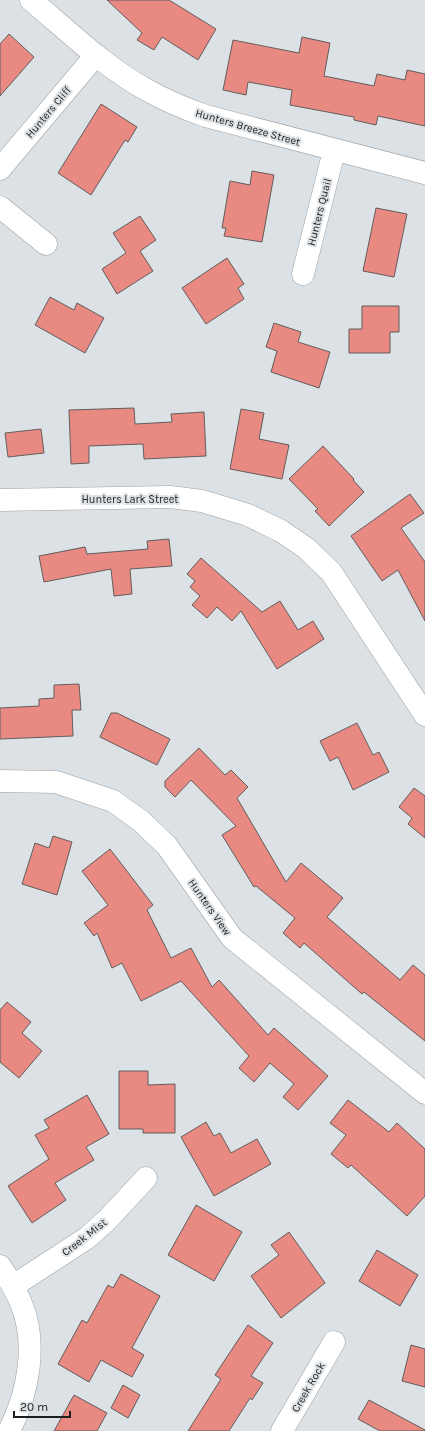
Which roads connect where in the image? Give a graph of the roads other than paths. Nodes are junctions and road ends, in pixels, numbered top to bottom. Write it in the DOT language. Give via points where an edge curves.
graph roads {
  1 [pos="31,0"];
  2 [pos="96,55"];
  3 [pos="334,150"];
  4 [pos="0,169"];
  5 [pos="425,173"];
  6 [pos="0,207"];
  7 [pos="46,244"];
  8 [pos="303,274"];
  9 [pos="0,500"];
  10 [pos="425,715"];
  11 [pos="0,781"];
  12 [pos="425,1093"];
  13 [pos="146,1178"];
  14 [pos="0,1266"];
  15 [pos="13,1286"];
  16 [pos="334,1342"];
  17 [pos="9,1431"];
  18 [pos="282,1431"];
  1 -- 2 [label="street, Hunters Breeze Street"];
  2 -- 3 [label="street, Hunters Breeze Street" via="146,90 177,105 206,116"];
  2 -- 4 [label="street, Hunters Cliff"];
  3 -- 5 [label="street, Hunters Breeze Street"];
  3 -- 8 [label="street, Hunters Quail"];
  6 -- 7 [label="street"];
  9 -- 10 [label="street, Hunters Lark Street" via="176,498 202,501 248,515 281,531 306,548 331,572"];
  11 -- 12 [label="street, Hunters View" via="56,782 113,801 141,821 167,846 232,938"];
  13 -- 15 [label="street, Creek Mist" via="87,1238"];
  14 -- 15 [label="street"];
  15 -- 17 [label="street" via="22,1305 30,1349 27,1382 18,1414"];
  16 -- 18 [label="street, Creek Rock"];
}
